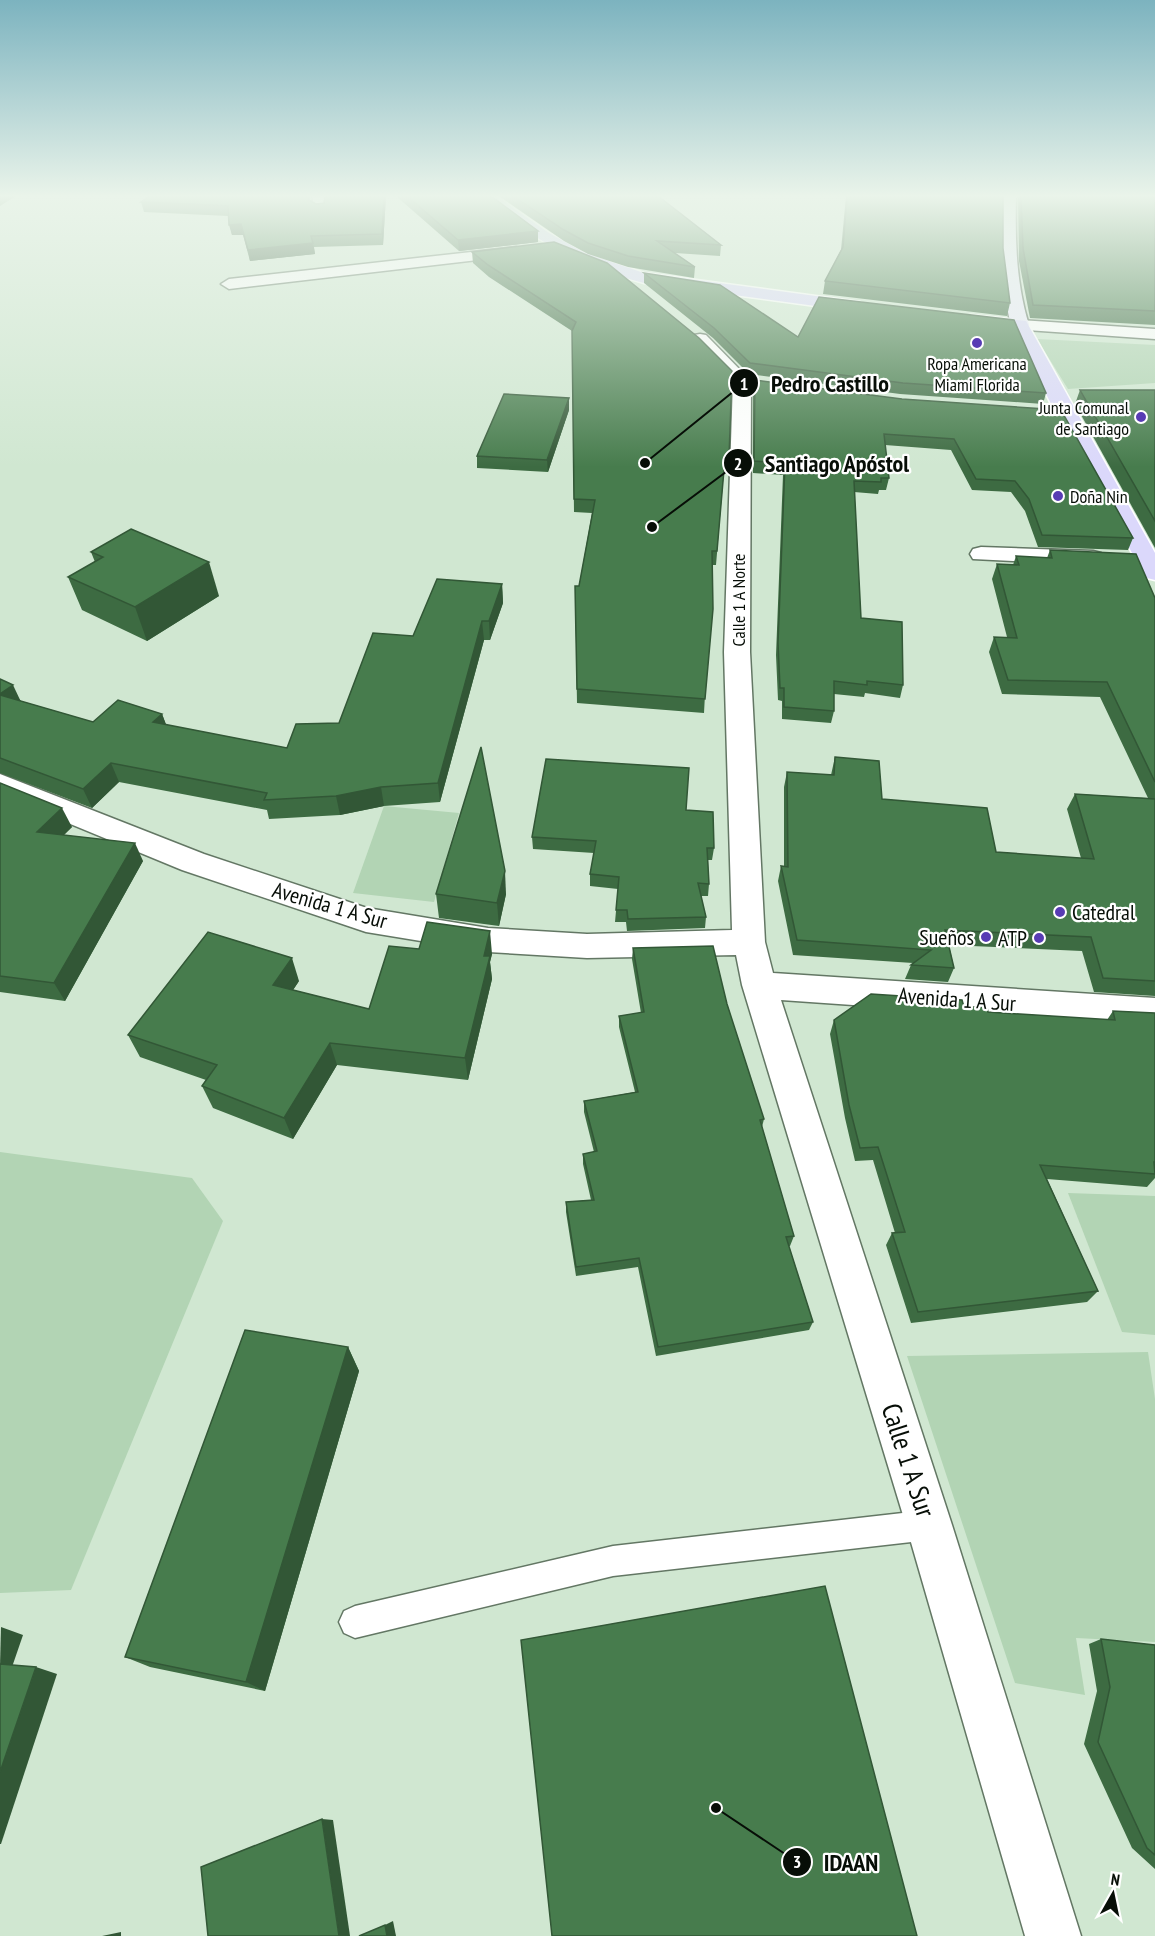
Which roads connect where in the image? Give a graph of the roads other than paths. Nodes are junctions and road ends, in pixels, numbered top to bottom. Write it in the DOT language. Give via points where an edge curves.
graph roads {
  1 [pos="634,286"];
  2 [pos="702,286"];
  3 [pos="1011,286"];
  4 [pos="720,289"];
  5 [pos="641,292"];
  6 [pos="663,296"];
  7 [pos="875,309"];
  8 [pos="954,318"];
  9 [pos="679,323"];
  10 [pos="1020,325"];
  11 [pos="1155,334"];
  12 [pos="1042,413"];
  13 [pos="1066,414"];
  14 [pos="981,554"];
  15 [pos="1152,566"];
  16 [pos="0,784"];
  17 [pos="749,942"];
  18 [pos="759,985"];
  19 [pos="1155,1012"];
  20 [pos="929,1525"];
  21 [pos="355,1622"];
  22 [pos="1053,1936"];
  1 -- 5 [label="street"];
  2 -- 4 [label="main road"];
  3 -- 10 [label="main road"];
  4 -- 6 [label="main road" via="679,290"];
  4 -- 7 [label="main road"];
  8 -- 10 [label="main road"];
  9 -- 17 [label="street, Calle 1 A Norte" via="753,383 737,652"];
  10 -- 11 [label="street"];
  10 -- 13 [label="main road"];
  12 -- 13 [label="street"];
  13 -- 15 [label="main road"];
  14 -- 15 [label="street" via="1118,559"];
  16 -- 17 [label="street, Avenida 1 A Sur" via="193,862 366,920 488,940 587,946"];
  17 -- 18 [label="street, Calle 1 A Norte"];
  18 -- 19 [label="street, Avenida 1 A Sur"];
  18 -- 20 [label="street, Calle 1 A Sur"];
  20 -- 21 [label="lane" via="613,1561"];
  20 -- 22 [label="street, Calle 1 A Sur"];
}
